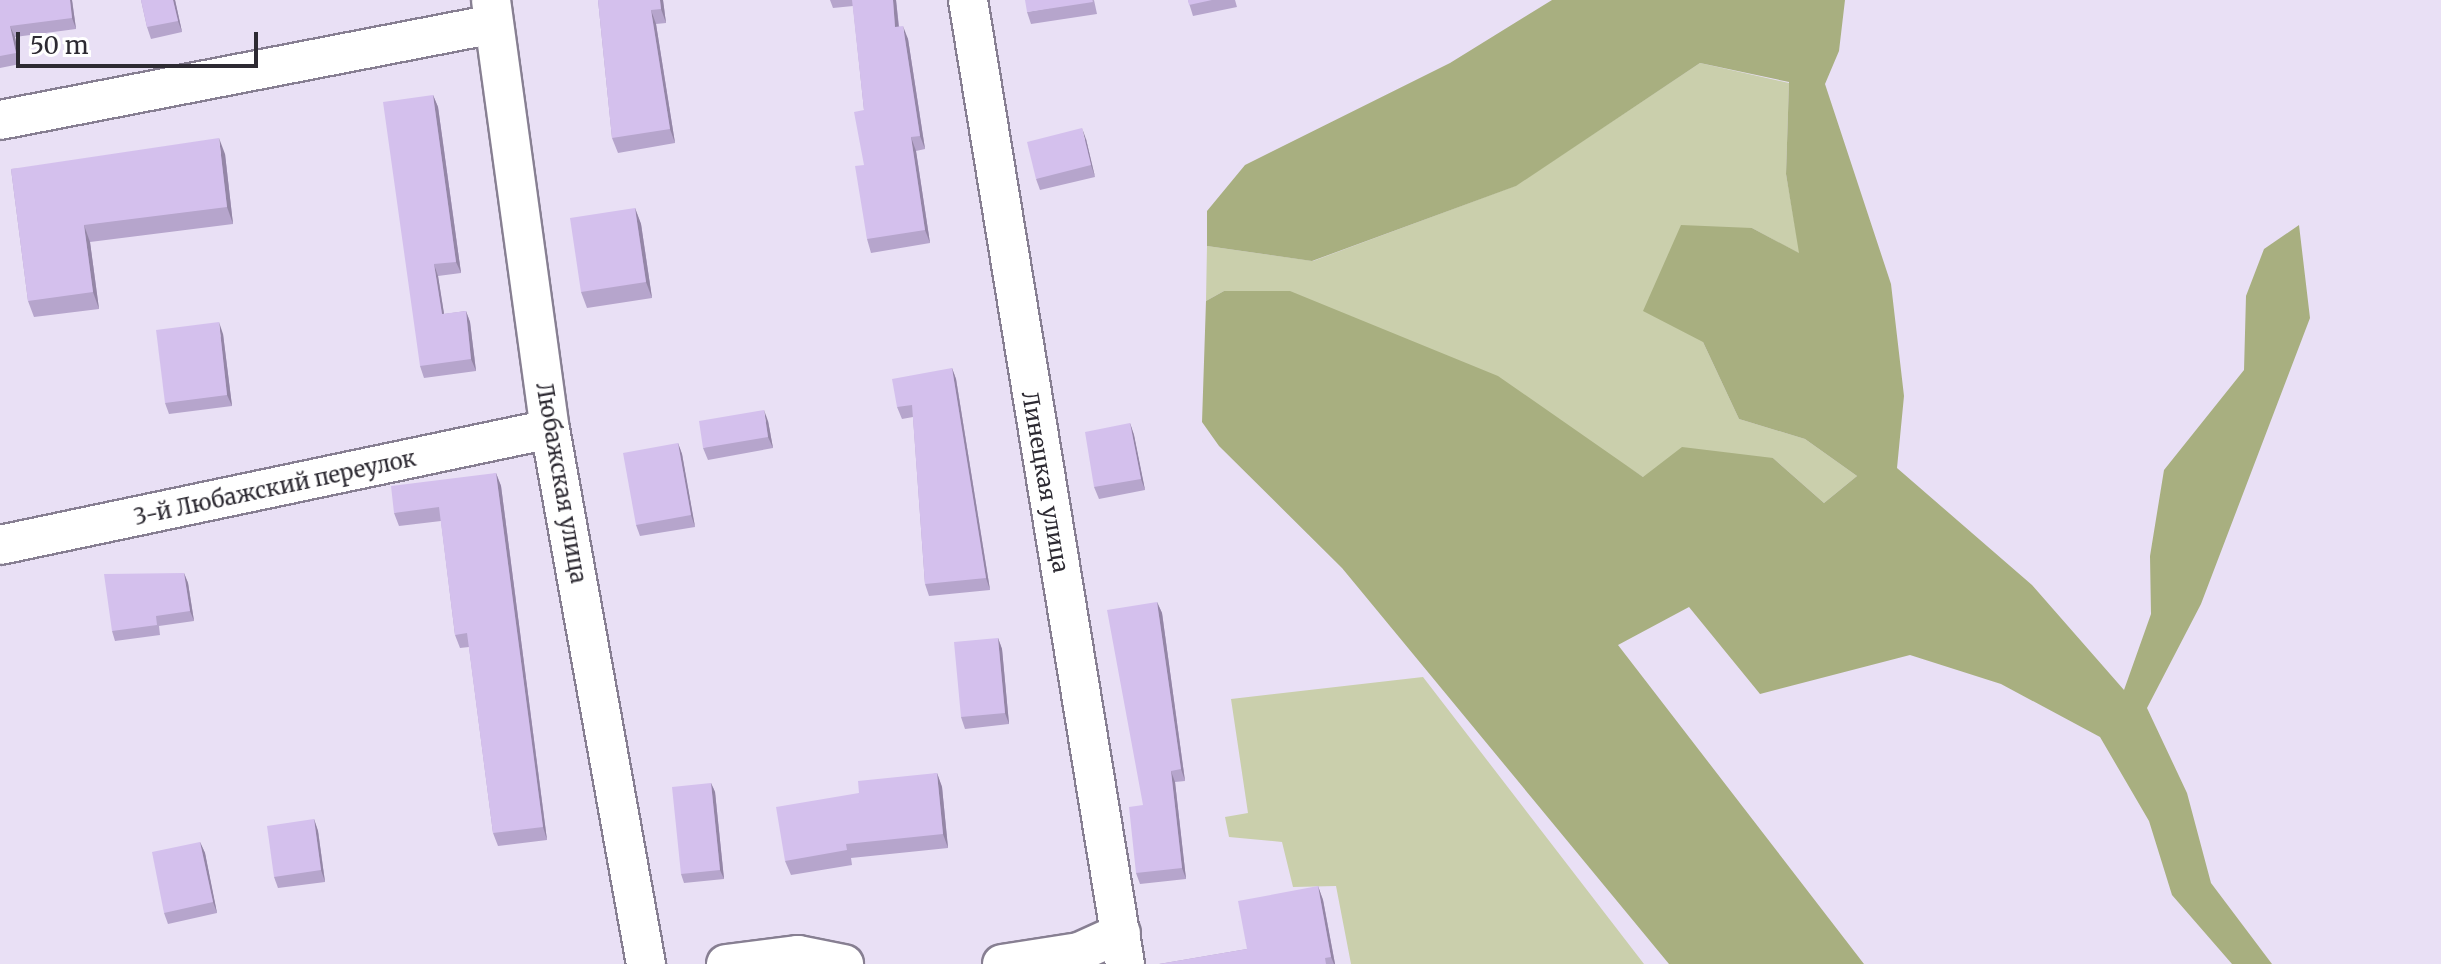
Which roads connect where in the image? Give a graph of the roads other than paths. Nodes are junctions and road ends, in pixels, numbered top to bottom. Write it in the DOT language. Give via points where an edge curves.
graph roads {
  1 [pos="968,0"];
  2 [pos="492,12"];
  3 [pos="0,120"];
  4 [pos="550,429"];
  5 [pos="0,545"];
  6 [pos="1123,948"];
  7 [pos="646,964"];
  8 [pos="726,964"];
  9 [pos="844,964"];
  10 [pos="1002,964"];
  1 -- 6 [label="street, Линецкая улица"];
  2 -- 3 [label="street"];
  2 -- 4 [label="street, Любажская улица"];
  4 -- 5 [label="street, 3-й Любажский переулок"];
  4 -- 7 [label="street, Любажская улица"];
  6 -- 10 [label="street"];
  8 -- 9 [label="street" via="798,955"];
}
